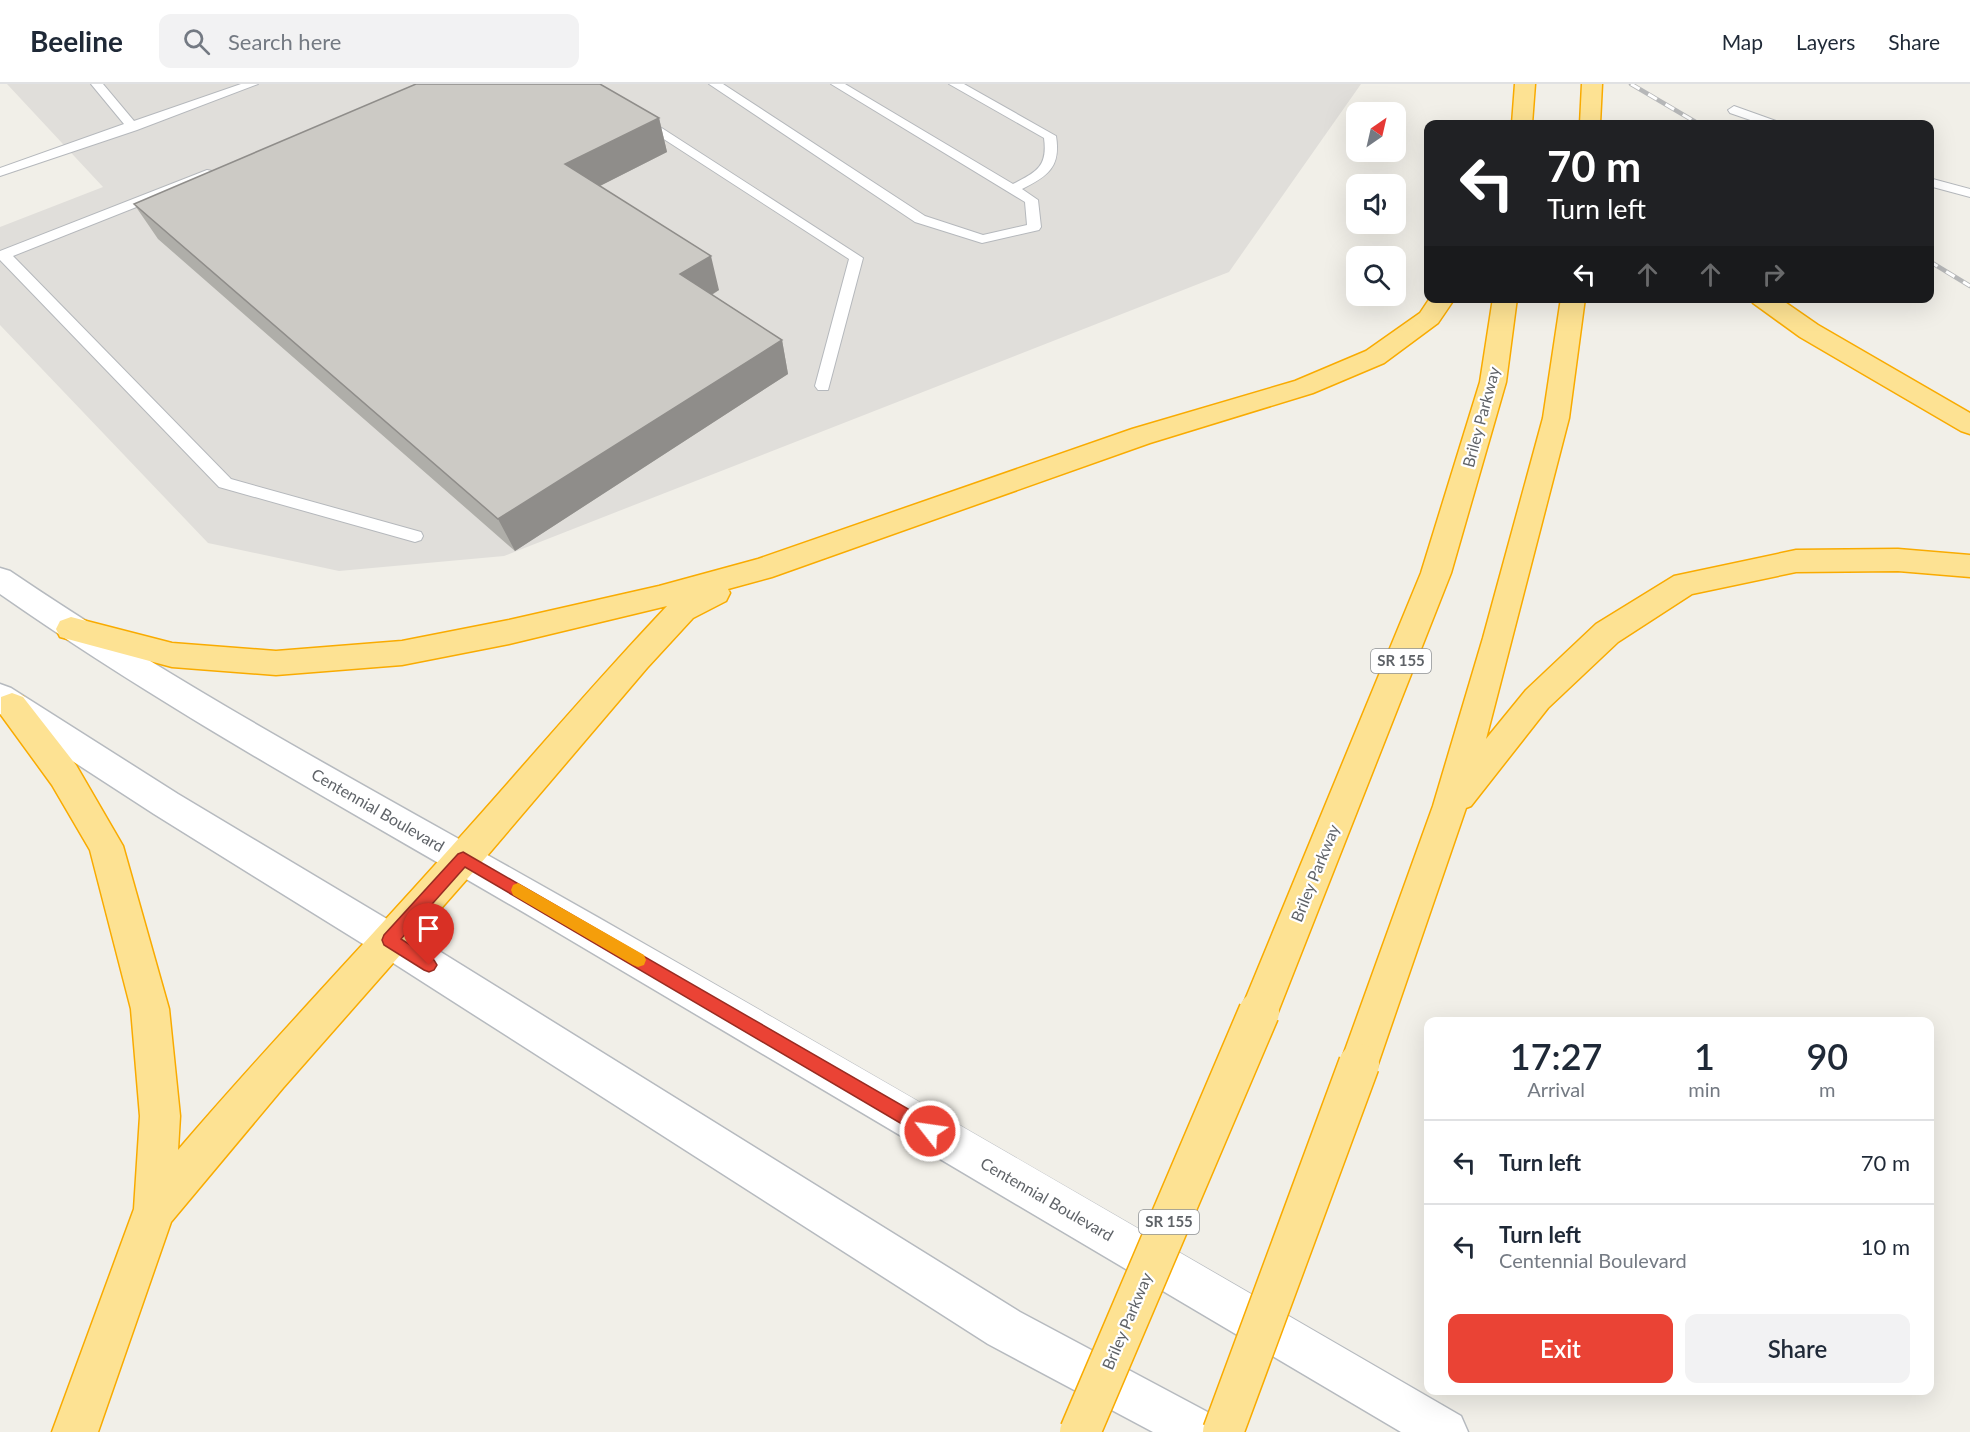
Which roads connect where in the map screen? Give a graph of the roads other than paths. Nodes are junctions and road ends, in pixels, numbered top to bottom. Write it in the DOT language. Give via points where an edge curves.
graph roads {
  1 [pos="97,84"];
  2 [pos="252,84"];
  3 [pos="715,84"];
  4 [pos="837,84"];
  5 [pos="955,84"];
  6 [pos="1592,84"];
  7 [pos="1525,92"];
  8 [pos="627,110"];
  9 [pos="1734,110"];
  10 [pos="1522,120"];
  11 [pos="1590,120"];
  12 [pos="1761,120"];
  13 [pos="133,127"];
  14 [pos="223,167"];
  15 [pos="0,172"];
  16 [pos="1934,183"];
  17 [pos="1012,189"];
  18 [pos="1970,193"];
  19 [pos="2,256"];
  20 [pos="1440,303"];
  21 [pos="1504,303"];
  22 [pos="1572,303"];
  23 [pos="1769,303"];
  24 [pos="823,386"];
  25 [pos="1970,425"];
  26 [pos="415,536"];
  27 [pos="1970,566"];
  28 [pos="762,568"];
  29 [pos="0,579"];
  30 [pos="70,629"];
  31 [pos="6,701"];
  32 [pos="1450,806"];
  33 [pos="463,859"];
  34 [pos="389,940"];
  35 [pos="155,1209"];
  36 [pos="75,1432"];
  37 [pos="1080,1432"];
  38 [pos="1199,1432"];
  39 [pos="1223,1432"];
  40 [pos="1445,1432"];
  1 -- 13 [label="lane"];
  2 -- 13 [label="lane"];
  3 -- 17 [label="lane" via="920,219 982,239 1034,227 1032,200"];
  4 -- 17 [label="lane"];
  5 -- 17 [label="lane" via="1050,136 1054,152 1045,172"];
  6 -- 11 [label="highway"];
  7 -- 10 [label="highway"];
  8 -- 24 [label="lane" via="856,258"];
  9 -- 12 [label="lane"];
  13 -- 15 [label="lane"];
  14 -- 19 [label="lane"];
  16 -- 18 [label="lane"];
  19 -- 26 [label="lane" via="225,483"];
  20 -- 28 [label="highway" via="1429,318 1375,357 1304,387 1141,436"];
  21 -- 37 [label="highway, Briley Parkway / SR 155, bridge" via="1493,382 1436,573 1258,1012"];
  22 -- 32 [label="highway" via="1556,418"];
  23 -- 25 [label="highway" via="1809,331"];
  27 -- 32 [label="highway" via="1898,560 1796,561 1684,584 1607,633 1537,699"];
  28 -- 30 [label="highway" via="578,616 402,653 276,663 172,655"];
  28 -- 33 [label="highway" via="682,610"];
  29 -- 30 [label="main road, Centennial Boulevard"];
  30 -- 33 [label="main road, Centennial Boulevard"];
  31 -- 34 [label="main road"];
  31 -- 35 [label="highway" via="64,775 106,846 150,1009 160,1116"];
  32 -- 39 [label="highway, bridge"];
  33 -- 34 [label="highway"];
  33 -- 40 [label="main road, Centennial Boulevard"];
  34 -- 35 [label="highway" via="268,1074"];
  34 -- 38 [label="main road" via="1004,1328"];
  35 -- 36 [label="highway"];
}
